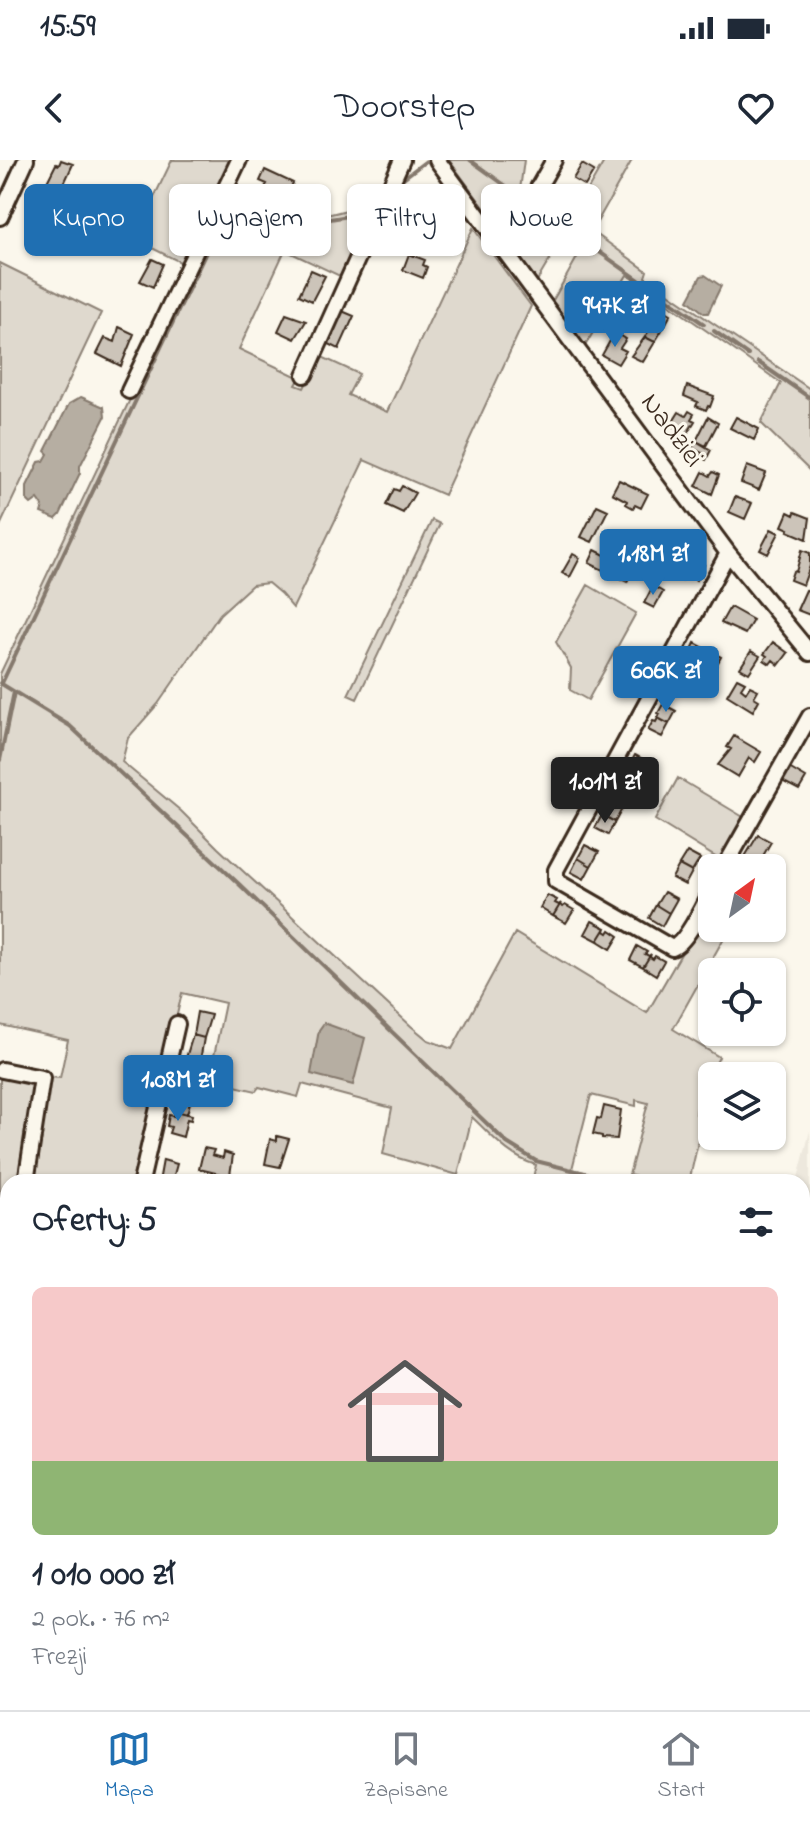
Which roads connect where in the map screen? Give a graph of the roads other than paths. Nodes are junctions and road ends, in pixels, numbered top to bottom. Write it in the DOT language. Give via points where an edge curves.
graph roads {
  1 [pos="26,160"];
  2 [pos="239,160"];
  3 [pos="402,160"];
  4 [pos="437,160"];
  5 [pos="554,160"];
  6 [pos="540,184"];
  7 [pos="0,217"];
  8 [pos="481,219"];
  9 [pos="508,256"];
  10 [pos="305,375"];
  11 [pos="129,391"];
  12 [pos="728,553"];
  13 [pos="810,653"];
  14 [pos="810,716"];
  15 [pos="732,854"];
  16 [pos="698,913"];
  17 [pos="177,1024"];
  18 [pos="2,1070"];
  19 [pos="27,1174"];
  20 [pos="143,1174"];
  1 -- 7 [label="street"];
  2 -- 11 [label="street"];
  3 -- 10 [label="street"];
  4 -- 8 [label="street, Nadziei"];
  5 -- 6 [label="street"];
  9 -- 12 [label="street, Nadziei"];
  12 -- 13 [label="street, Nadziei"];
  12 -- 16 [label="street" via="559,863 556,881 672,948"];
  14 -- 15 [label="street"];
  17 -- 20 [label="street"];
  18 -- 19 [label="street" via="42,1078"];
}
